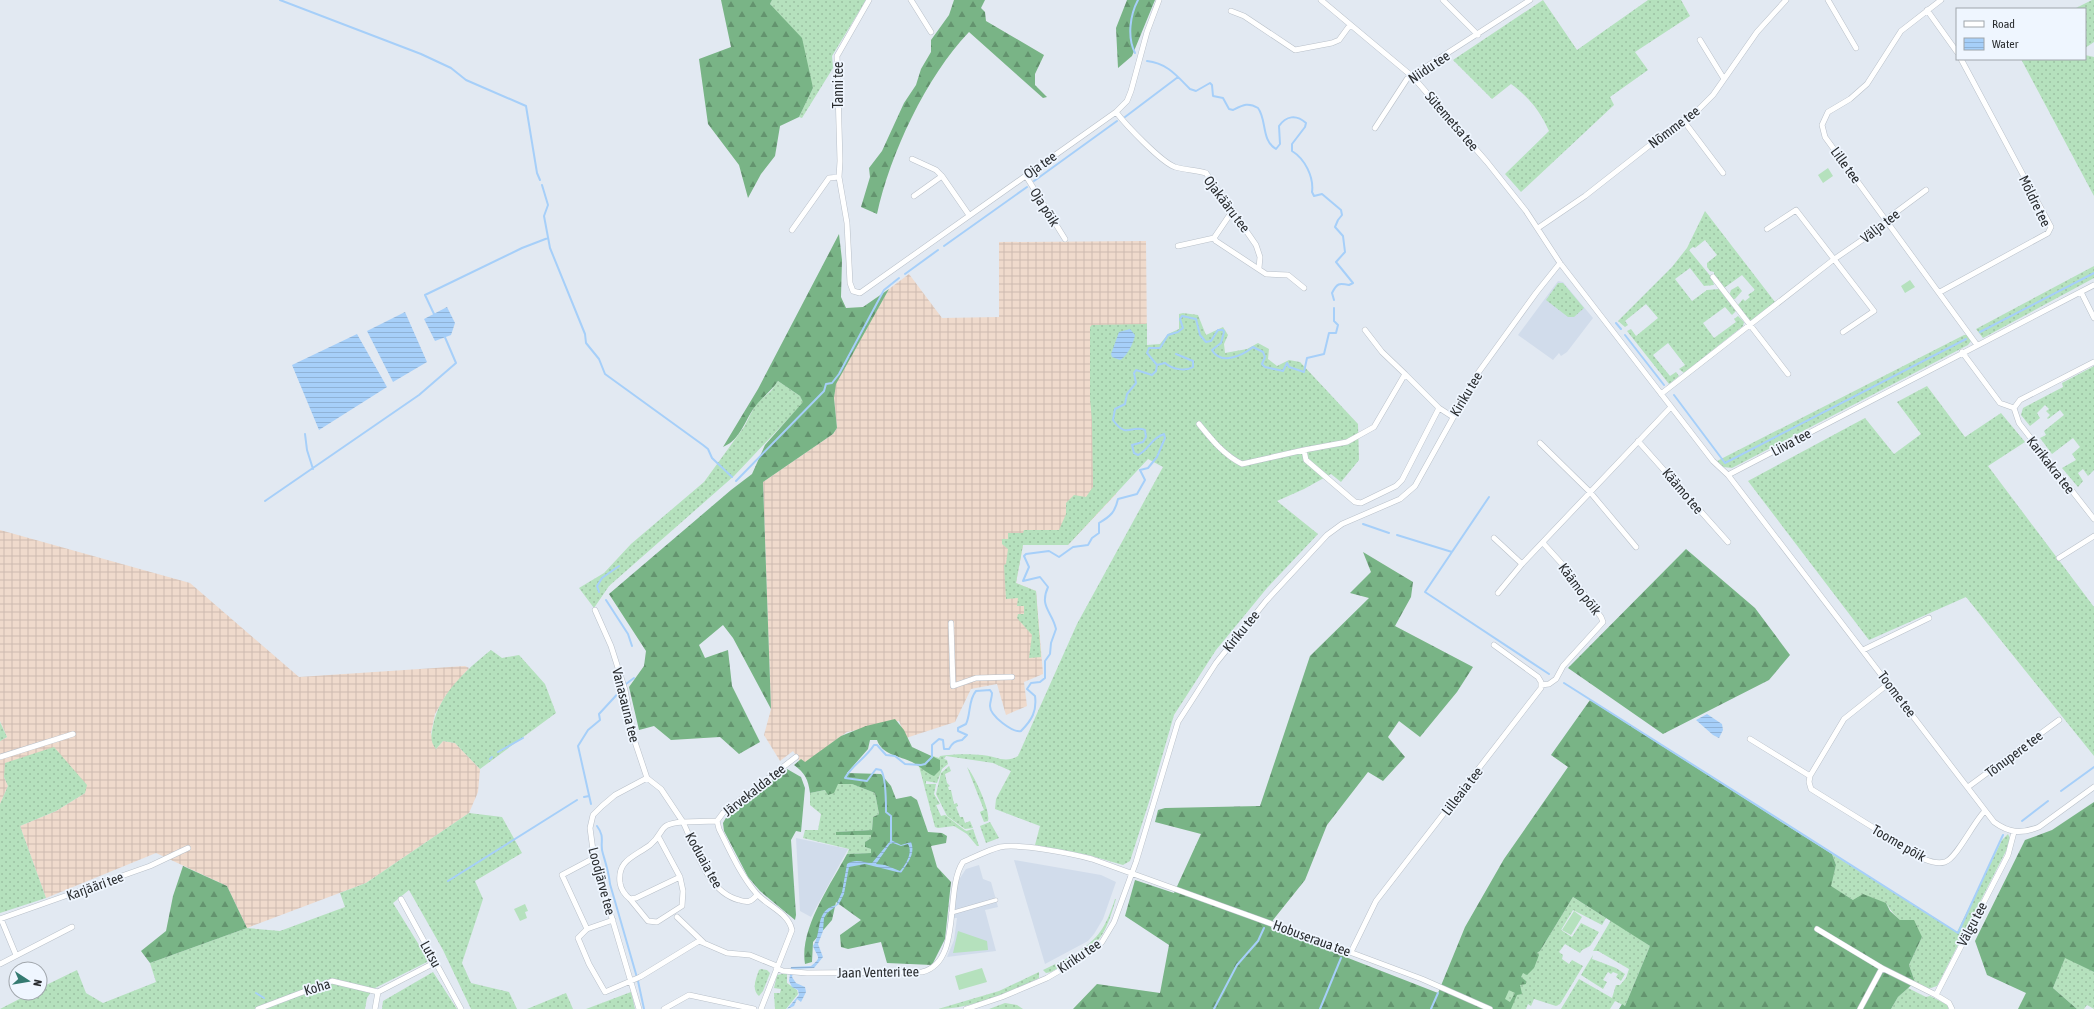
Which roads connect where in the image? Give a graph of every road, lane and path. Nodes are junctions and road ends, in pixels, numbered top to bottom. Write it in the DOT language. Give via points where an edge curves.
graph roads {
  1 [pos="869,0"];
  2 [pos="912,0"];
  3 [pos="1159,0"];
  4 [pos="1320,0"];
  5 [pos="1443,0"];
  6 [pos="1530,0"];
  7 [pos="1786,0"];
  8 [pos="1828,0"];
  9 [pos="1941,0"];
  10 [pos="1928,10"];
  11 [pos="1232,11"];
  12 [pos="1350,25"];
  13 [pos="930,32"];
  14 [pos="1478,35"];
  15 [pos="1700,40"];
  16 [pos="1856,48"];
  17 [pos="1956,51"];
  18 [pos="1962,60"];
  19 [pos="1413,77"];
  20 [pos="1724,79"];
  21 [pos="1116,112"];
  22 [pos="1683,120"];
  23 [pos="1375,128"];
  24 [pos="912,159"];
  25 [pos="1723,173"];
  26 [pos="942,176"];
  27 [pos="1026,176"];
  28 [pos="839,177"];
  29 [pos="1926,190"];
  30 [pos="914,196"];
  31 [pos="1233,210"];
  32 [pos="969,215"];
  33 [pos="1887,221"];
  34 [pos="1538,228"];
  35 [pos="1767,229"];
  36 [pos="792,230"];
  37 [pos="1214,238"];
  38 [pos="1065,239"];
  39 [pos="1178,246"];
  40 [pos="1833,260"];
  41 [pos="1560,263"];
  42 [pos="1259,268"];
  43 [pos="1713,277"];
  44 [pos="2094,285"];
  45 [pos="1304,288"];
  46 [pos="866,290"];
  47 [pos="1940,292"];
  48 [pos="2081,292"];
  49 [pos="2094,318"];
  50 [pos="1749,324"];
  51 [pos="1365,330"];
  52 [pos="1843,332"];
  53 [pos="1977,345"];
  54 [pos="1962,352"];
  55 [pos="2094,362"];
  56 [pos="1405,374"];
  57 [pos="1788,374"];
  58 [pos="1661,394"];
  59 [pos="1671,407"];
  60 [pos="1439,408"];
  61 [pos="2014,408"];
  62 [pos="1452,417"];
  63 [pos="1199,424"];
  64 [pos="1638,441"];
  65 [pos="1540,443"];
  66 [pos="1304,450"];
  67 [pos="1728,475"];
  68 [pos="1590,492"];
  69 [pos="2094,519"];
  70 [pos="2094,536"];
  71 [pos="1494,538"];
  72 [pos="1728,542"];
  73 [pos="1543,543"];
  74 [pos="1636,547"];
  75 [pos="2059,558"];
  76 [pos="1522,564"];
  77 [pos="1498,593"];
  78 [pos="595,610"];
  79 [pos="1929,618"];
  80 [pos="951,623"];
  81 [pos="1494,645"];
  82 [pos="1863,650"];
  83 [pos="1012,678"];
  84 [pos="1888,684"];
  85 [pos="1542,685"];
  86 [pos="2059,720"];
  87 [pos="73,734"];
  88 [pos="1750,739"];
  89 [pos="0,757"];
  90 [pos="796,757"];
  91 [pos="1810,776"];
  92 [pos="647,778"];
  93 [pos="1968,787"];
  94 [pos="2094,787"];
  95 [pos="1984,811"];
  96 [pos="717,821"];
  97 [pos="683,822"];
  98 [pos="2014,832"];
  99 [pos="658,836"];
  100 [pos="188,848"];
  101 [pos="594,858"];
  102 [pos="1132,873"];
  103 [pos="680,877"];
  104 [pos="757,895"];
  105 [pos="401,899"];
  106 [pos="630,899"];
  107 [pos="996,900"];
  108 [pos="951,913"];
  109 [pos="677,917"];
  110 [pos="0,919"];
  111 [pos="613,920"];
  112 [pos="72,927"];
  113 [pos="587,929"];
  114 [pos="1817,929"];
  115 [pos="704,942"];
  116 [pos="1351,952"];
  117 [pos="16,955"];
  118 [pos="436,962"];
  119 [pos="0,964"];
  120 [pos="777,967"];
  121 [pos="1882,968"];
  122 [pos="633,981"];
  123 [pos="378,992"];
  124 [pos="1936,994"];
  125 [pos="258,1009"];
  126 [pos="375,1009"];
  127 [pos="461,1009"];
  128 [pos="639,1009"];
  129 [pos="664,1009"];
  130 [pos="754,1009"];
  131 [pos="761,1009"];
  132 [pos="966,1009"];
  133 [pos="1490,1009"];
  134 [pos="1860,1009"];
  135 [pos="1952,1009"];
  1 -- 28 [label="street, Tanni tee" via="838,56"];
  2 -- 13 [label="street"];
  3 -- 21 [label="street, Oja tee" via="1147,32 1132,91 1127,101"];
  4 -- 12 [label="street, Sütemetsa tee"];
  5 -- 14 [label="street"];
  6 -- 14 [label="street, Niidu tee"];
  7 -- 20 [label="street, Nõmme tee" via="1757,32"];
  8 -- 16 [label="street"];
  9 -- 10 [label="street, Lille tee"];
  10 -- 17 [label="street"];
  10 -- 33 [label="street, Lille tee" via="1901,31 1867,84 1850,99 1828,112 1822,125 1825,137"];
  11 -- 12 [label="street" via="1244,16 1295,50 1339,40"];
  12 -- 19 [label="street, Sütemetsa tee"];
  14 -- 19 [label="street, Niidu tee"];
  15 -- 20 [label="street"];
  18 -- 47 [label="street, Möldre tee" via="2050,227 2048,233"];
  19 -- 23 [label="street, Niidu tee" via="1407,79"];
  19 -- 34 [label="street, Sütemetsa tee" via="1514,194"];
  20 -- 22 [label="street, Nõmme tee" via="1713,96"];
  21 -- 27 [label="street, Oja tee"];
  21 -- 31 [label="street, Ojakääru tee" via="1168,163 1206,173"];
  22 -- 25 [label="street"];
  22 -- 34 [label="street, Nõmme tee" via="1585,196"];
  24 -- 26 [label="street" via="936,170"];
  26 -- 30 [label="street"];
  26 -- 32 [label="street"];
  27 -- 32 [label="street, Oja tee"];
  27 -- 38 [label="street, Oja põik"];
  28 -- 36 [label="street" via="828,178"];
  28 -- 46 [label="street, Tanni tee" via="847,223 850,283 853,291 860,293"];
  29 -- 33 [label="street, Välja tee"];
  31 -- 37 [label="street"];
  31 -- 42 [label="street, Ojakääru tee" via="1256,244 1260,257"];
  32 -- 46 [label="street, Oja tee"];
  33 -- 40 [label="street, Välja tee"];
  33 -- 47 [label="street, Lille tee"];
  34 -- 41 [label="street, Sütemetsa tee"];
  35 -- 40 [label="street" via="1796,210"];
  37 -- 39 [label="street"];
  37 -- 42 [label="street"];
  40 -- 50 [label="street, Välja tee"];
  40 -- 52 [label="street" via="1874,311"];
  41 -- 58 [label="street"];
  41 -- 62 [label="street, Kiriku tee" via="1478,373"];
  42 -- 45 [label="street" via="1266,274 1288,275"];
  43 -- 50 [label="street"];
  44 -- 48 [label="street, Liiva tee"];
  47 -- 53 [label="street, Lille tee"];
  48 -- 49 [label="street"];
  48 -- 53 [label="street, Liiva tee"];
  50 -- 57 [label="street"];
  50 -- 58 [label="street, Välja tee"];
  51 -- 56 [label="street" via="1382,352"];
  53 -- 54 [label="street, Liiva tee"];
  54 -- 61 [label="street" via="2000,402"];
  54 -- 67 [label="street, Liiva tee"];
  55 -- 61 [label="street" via="2020,400"];
  56 -- 60 [label="street"];
  56 -- 66 [label="street" via="1374,427 1347,442"];
  58 -- 59 [label="street"];
  59 -- 64 [label="street"];
  59 -- 67 [label="street" via="1713,461"];
  60 -- 62 [label="street"];
  60 -- 66 [label="street" via="1402,480 1396,486 1361,503 1355,502 1306,460"];
  61 -- 69 [label="street, Karikakra tee" via="2019,423"];
  62 -- 102 [label="street, Kiriku tee" via="1409,493 1342,524 1327,535 1266,601 1216,663 1178,722"];
  63 -- 66 [label="street" via="1216,446 1242,464"];
  64 -- 68 [label="street"];
  64 -- 72 [label="street, Käämo tee"];
  65 -- 68 [label="street"];
  67 -- 82 [label="street, Toome tee"];
  68 -- 73 [label="street"];
  68 -- 74 [label="street"];
  70 -- 75 [label="street"];
  71 -- 76 [label="street"];
  73 -- 76 [label="street"];
  73 -- 85 [label="street, Käämo põik" via="1562,564 1602,617 1603,622 1563,666 1556,679"];
  76 -- 77 [label="street"];
  78 -- 92 [label="street, Vanasauna tee" via="626,690 634,739"];
  79 -- 82 [label="street"];
  80 -- 83 [label="street" via="954,686 976,678"];
  81 -- 85 [label="street" via="1538,677"];
  82 -- 84 [label="street, Toome tee"];
  84 -- 91 [label="street" via="1844,719"];
  84 -- 93 [label="street, Toome tee"];
  85 -- 116 [label="street, Lilleaia tee" via="1376,901"];
  86 -- 93 [label="street, Tõnupere tee"];
  87 -- 89 [label="street"];
  88 -- 91 [label="street"];
  90 -- 96 [label="street, Järvekalda tee" via="723,813"];
  91 -- 95 [label="street, Toome põik" via="1810,786 1814,793 1934,863 1946,862 1953,856"];
  92 -- 97 [label="street" via="661,789"];
  92 -- 101 [label="street, Loodjärve tee" via="615,796 593,815 590,828"];
  93 -- 95 [label="street, Toome tee"];
  94 -- 98 [label="street" via="2039,827"];
  95 -- 98 [label="street, Toome tee" via="2003,829"];
  96 -- 97 [label="street, Koduaia tee"];
  96 -- 104 [label="street, Järvekalda tee" via="744,878"];
  97 -- 99 [label="street" via="670,823 660,830"];
  97 -- 104 [label="street, Koduaia tee" via="720,892 748,902"];
  98 -- 124 [label="street, Välgu tee" via="2008,855"];
  99 -- 103 [label="street"];
  99 -- 106 [label="street" via="621,866 621,887"];
  100 -- 110 [label="street, Karjääri tee" via="150,866"];
  101 -- 111 [label="street, Loodjärve tee"];
  101 -- 113 [label="street" via="562,875"];
  102 -- 108 [label="street, Jaan Venteri tee" via="1070,854 1001,847 963,862 957,871"];
  102 -- 116 [label="street, Hobuseraua tee"];
  102 -- 132 [label="street, Kiriku tee" via="1111,929 1096,948 1033,984"];
  103 -- 106 [label="street"];
  103 -- 106 [label="street" via="683,891 682,906 656,922 648,921"];
  104 -- 120 [label="street, Järvekalda tee" via="791,923 791,935"];
  105 -- 118 [label="street, Lutsu"];
  107 -- 108 [label="street"];
  108 -- 120 [label="street, Jaan Venteri tee" via="947,944 938,963 929,971 792,972"];
  109 -- 115 [label="street, Jaan Venteri tee"];
  110 -- 117 [label="street"];
  111 -- 113 [label="street"];
  111 -- 122 [label="street, Loodjärve tee"];
  112 -- 117 [label="street"];
  113 -- 122 [label="street" via="578,938 605,992"];
  114 -- 121 [label="street"];
  115 -- 120 [label="street, Jaan Venteri tee" via="727,953 750,955"];
  115 -- 122 [label="street" via="699,941"];
  116 -- 133 [label="street, Hobuseraua tee"];
  117 -- 119 [label="street"];
  118 -- 123 [label="street"];
  118 -- 127 [label="street, Lutsu"];
  120 -- 131 [label="street, Järvekalda tee"];
  121 -- 124 [label="street"];
  121 -- 134 [label="street"];
  122 -- 128 [label="street, Loodjärve tee"];
  123 -- 125 [label="street, Koha" via="332,980"];
  123 -- 126 [label="street"];
  124 -- 135 [label="street"];
  129 -- 130 [label="street" via="689,994"];
}
